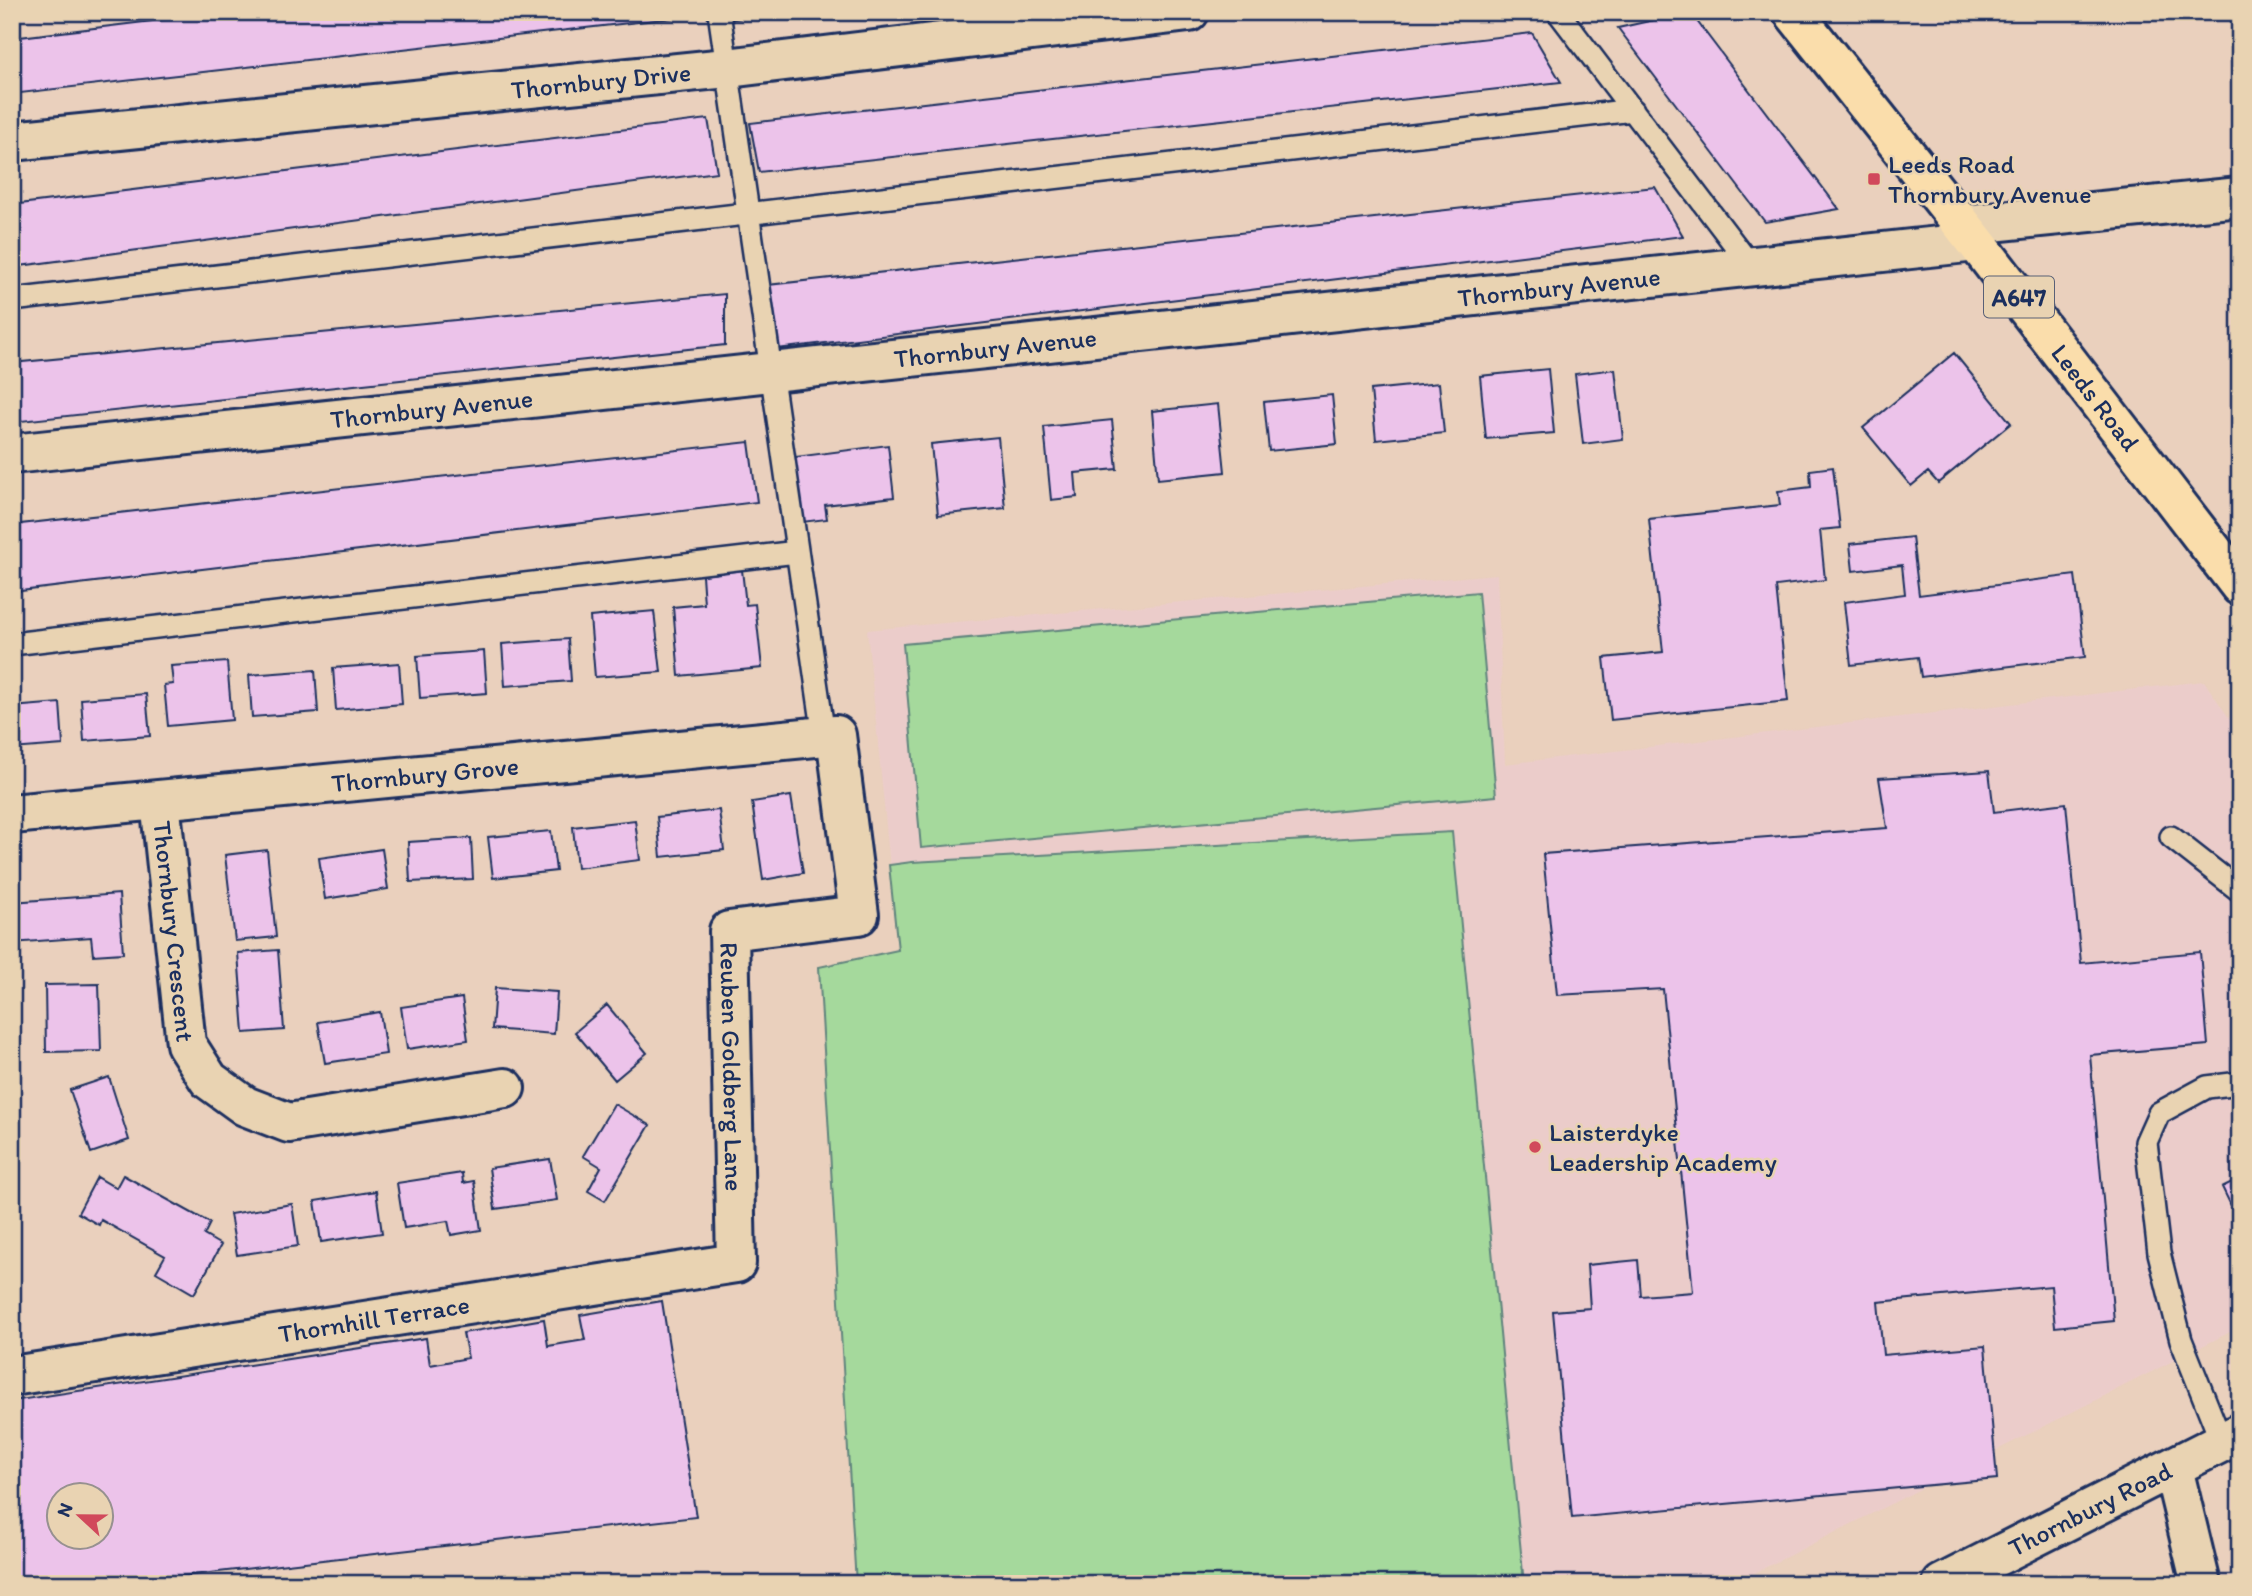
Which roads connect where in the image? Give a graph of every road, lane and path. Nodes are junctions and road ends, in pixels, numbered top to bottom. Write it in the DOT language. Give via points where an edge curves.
graph roads {
  1 [pos="719,12"];
  2 [pos="1189,12"];
  3 [pos="1558,12"];
  4 [pos="1793,12"];
  5 [pos="727,68"];
  6 [pos="1633,110"];
  7 [pos="12,141"];
  8 [pos="2240,197"];
  9 [pos="748,215"];
  10 [pos="1969,233"];
  11 [pos="1751,266"];
  12 [pos="12,300"];
  13 [pos="771,372"];
  14 [pos="12,454"];
  15 [pos="797,552"];
  16 [pos="2240,586"];
  17 [pos="12,644"];
  18 [pos="830,736"];
  19 [pos="160,801"];
  20 [pos="12,814"];
  21 [pos="2171,837"];
  22 [pos="2240,891"];
  23 [pos="2240,1083"];
  24 [pos="505,1088"];
  25 [pos="736,1262"];
  26 [pos="12,1376"];
  27 [pos="2231,1438"];
  28 [pos="2173,1468"];
  29 [pos="1942,1584"];
  30 [pos="2201,1584"];
  1 -- 5 [label="lane"];
  2 -- 5 [label="street, Thornbury Drive"];
  3 -- 6 [label="lane"];
  4 -- 10 [label="highway, Leeds Road / A647"];
  5 -- 7 [label="street, Thornbury Drive"];
  5 -- 9 [label="lane"];
  6 -- 9 [label="lane"];
  6 -- 11 [label="lane"];
  8 -- 10 [label="street, Thornbury Avenue"];
  9 -- 12 [label="lane"];
  9 -- 13 [label="lane"];
  10 -- 11 [label="street, Thornbury Avenue"];
  10 -- 16 [label="highway, Leeds Road / A647"];
  11 -- 13 [label="street, Thornbury Avenue"];
  13 -- 14 [label="street, Thornbury Avenue"];
  13 -- 15 [label="lane"];
  15 -- 17 [label="lane"];
  15 -- 18 [label="lane"];
  18 -- 19 [label="street, Thornbury Grove"];
  18 -- 25 [label="street, Reuben Goldberg Lane" via="859,915 729,931"];
  19 -- 20 [label="street, Thornbury Grove"];
  19 -- 24 [label="street, Thornbury Crescent" via="186,1044 209,1080 245,1106 289,1123"];
  21 -- 22 [label="lane"];
  23 -- 27 [label="lane" via="2207,1087 2159,1112 2146,1142 2159,1253 2181,1340"];
  25 -- 26 [label="street, Thornhill Terrace"];
  27 -- 28 [label="street, Thornbury Road"];
  28 -- 29 [label="street, Thornbury Road"];
  28 -- 30 [label="street"];
}
